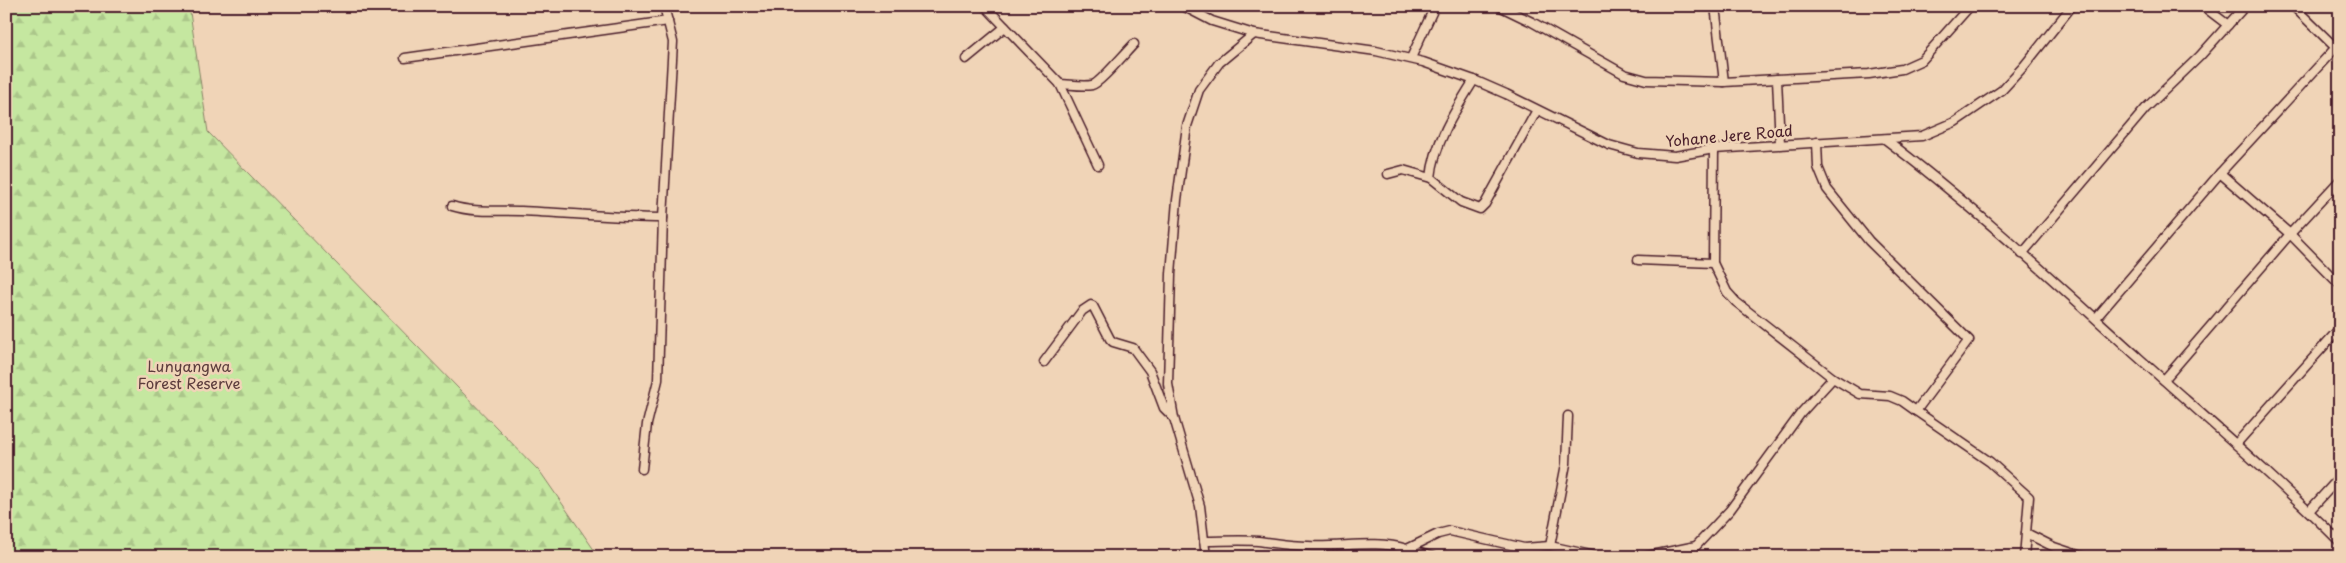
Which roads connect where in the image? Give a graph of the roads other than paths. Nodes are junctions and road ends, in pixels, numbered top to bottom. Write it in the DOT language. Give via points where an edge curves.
graph roads {
  1 [pos="664,6"];
  2 [pos="985,6"];
  3 [pos="1183,6"];
  4 [pos="1435,6"];
  5 [pos="1499,6"];
  6 [pos="1715,6"];
  7 [pos="1970,6"];
  8 [pos="2072,6"];
  9 [pos="2203,6"];
  10 [pos="2246,6"];
  11 [pos="2292,6"];
  12 [pos="668,21"];
  13 [pos="2228,24"];
  14 [pos="1005,27"];
  15 [pos="1254,34"];
  16 [pos="1134,44"];
  17 [pos="2338,46"];
  18 [pos="405,58"];
  19 [pos="1411,58"];
  20 [pos="966,59"];
  21 [pos="1777,79"];
  22 [pos="1474,80"];
  23 [pos="1724,82"];
  24 [pos="1060,84"];
  25 [pos="1537,110"];
  26 [pos="1885,139"];
  27 [pos="1817,142"];
  28 [pos="1780,144"];
  29 [pos="1714,149"];
  30 [pos="1098,165"];
  31 [pos="2220,173"];
  32 [pos="1388,174"];
  33 [pos="1431,178"];
  34 [pos="2340,180"];
  35 [pos="452,206"];
  36 [pos="664,218"];
  37 [pos="2290,234"];
  38 [pos="2022,254"];
  39 [pos="1638,260"];
  40 [pos="1713,263"];
  41 [pos="2340,285"];
  42 [pos="2096,318"];
  43 [pos="2340,328"];
  44 [pos="1044,362"];
  45 [pos="1833,378"];
  46 [pos="2164,380"];
  47 [pos="1916,411"];
  48 [pos="1568,416"];
  49 [pos="1174,418"];
  50 [pos="2236,444"];
  51 [pos="642,469"];
  52 [pos="2340,477"];
  53 [pos="2309,511"];
  54 [pos="2026,533"];
  55 [pos="1204,541"];
  56 [pos="2340,542"];
  57 [pos="1550,546"];
  58 [pos="1696,546"];
  59 [pos="1407,549"];
  60 [pos="1206,557"];
  61 [pos="1433,557"];
  62 [pos="1600,557"];
  63 [pos="1643,557"];
  64 [pos="1686,557"];
  65 [pos="2024,557"];
  66 [pos="2084,557"];
  1 -- 12 [label="street"];
  2 -- 14 [label="street"];
  3 -- 15 [label="street, Yohane Jere Road" via="1212,21"];
  4 -- 19 [label="street"];
  5 -- 23 [label="street" via="1624,74 1646,80"];
  6 -- 23 [label="street"];
  7 -- 21 [label="street" via="1922,60 1913,65 1869,74"];
  8 -- 26 [label="street, Yohane Jere Road" via="2002,90 1955,122 1922,136"];
  9 -- 13 [label="street"];
  10 -- 13 [label="street"];
  11 -- 17 [label="street"];
  12 -- 18 [label="street"];
  12 -- 36 [label="street" via="673,42"];
  13 -- 38 [label="street" via="2146,108"];
  14 -- 20 [label="street"];
  14 -- 24 [label="street"];
  15 -- 19 [label="street, Yohane Jere Road"];
  15 -- 49 [label="street" via="1219,63 1199,90 1187,126 1171,274 1168,384"];
  16 -- 24 [label="street" via="1100,81 1092,85"];
  17 -- 31 [label="street"];
  19 -- 22 [label="street, Yohane Jere Road"];
  21 -- 23 [label="street"];
  21 -- 28 [label="street"];
  22 -- 25 [label="street, Yohane Jere Road"];
  22 -- 33 [label="street" via="1435,150"];
  24 -- 30 [label="street"];
  25 -- 29 [label="street, Yohane Jere Road" via="1600,141 1638,153 1675,156"];
  25 -- 33 [label="street" via="1480,208 1461,202"];
  26 -- 27 [label="street, Yohane Jere Road"];
  26 -- 38 [label="street"];
  27 -- 28 [label="street, Yohane Jere Road"];
  27 -- 47 [label="street" via="1818,167 1827,189 1869,240 1969,340"];
  28 -- 29 [label="street, Yohane Jere Road"];
  29 -- 40 [label="street"];
  31 -- 37 [label="street"];
  31 -- 42 [label="street"];
  32 -- 33 [label="street" via="1403,170"];
  34 -- 37 [label="street"];
  35 -- 36 [label="street" via="468,211"];
  36 -- 51 [label="street" via="658,380 646,424"];
  37 -- 41 [label="street"];
  37 -- 46 [label="street"];
  38 -- 42 [label="street"];
  39 -- 40 [label="street"];
  40 -- 45 [label="street" via="1727,292 1736,302"];
  42 -- 46 [label="street"];
  43 -- 50 [label="street"];
  44 -- 49 [label="street" via="1082,310 1093,306 1110,339 1132,348 1150,372 1164,408"];
  45 -- 47 [label="street" via="1860,394 1890,396"];
  45 -- 58 [label="street" via="1801,413 1730,510"];
  46 -- 50 [label="street"];
  47 -- 54 [label="street" via="1990,462 2024,492 2030,506"];
  48 -- 57 [label="street" via="1566,464"];
  49 -- 55 [label="street" via="1200,506"];
  50 -- 53 [label="street"];
  52 -- 53 [label="street"];
  53 -- 56 [label="street"];
  54 -- 65 [label="street"];
  54 -- 66 [label="street"];
  55 -- 59 [label="street" via="1257,541 1308,546 1372,543"];
  55 -- 60 [label="street"];
  57 -- 59 [label="street" via="1524,548 1450,531"];
  57 -- 62 [label="street"];
  58 -- 63 [label="street"];
  58 -- 64 [label="street"];
  59 -- 61 [label="street"];
}
